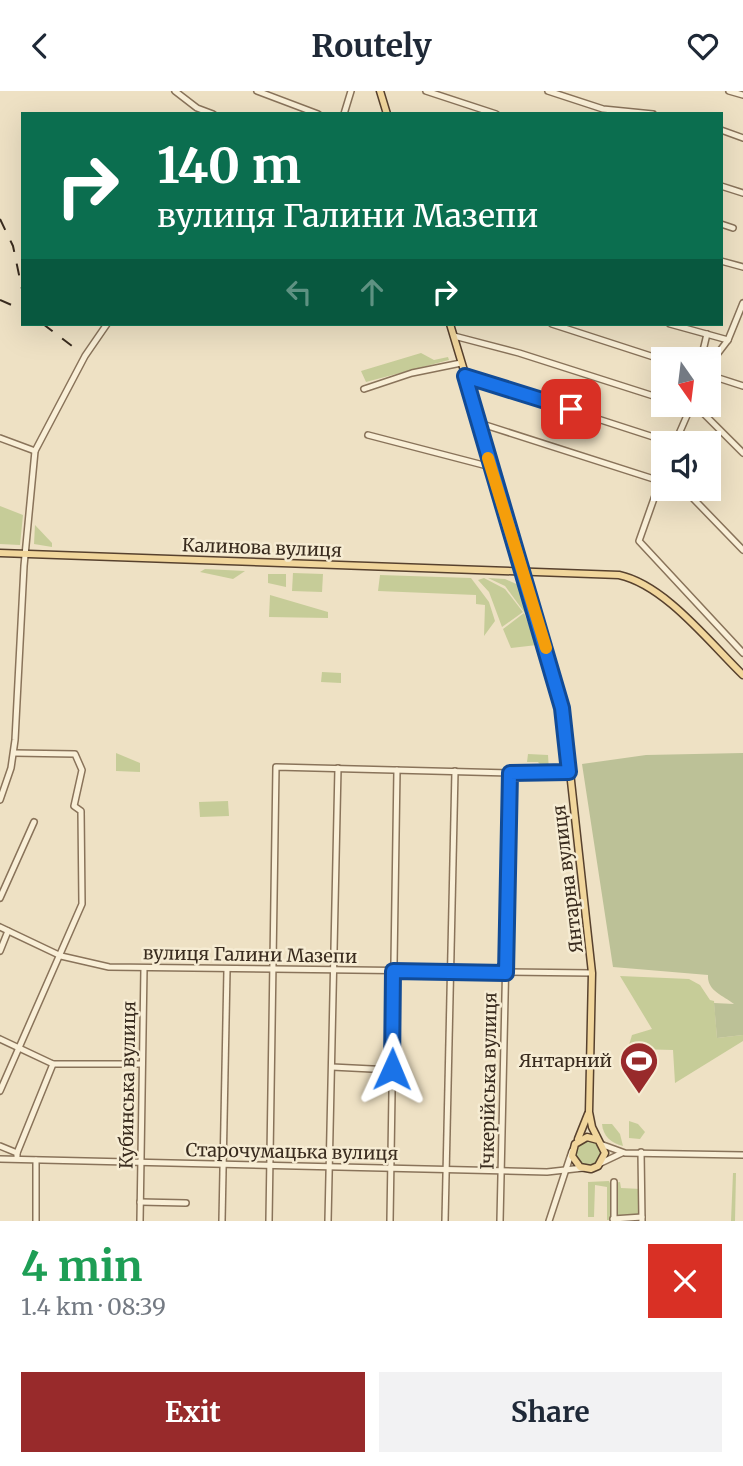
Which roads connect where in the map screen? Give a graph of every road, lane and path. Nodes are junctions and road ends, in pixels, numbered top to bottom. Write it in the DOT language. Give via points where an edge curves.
graph roads {
  1 [pos="175,91"];
  2 [pos="188,91"];
  3 [pos="257,91"];
  4 [pos="351,91"];
  5 [pos="380,91"];
  6 [pos="426,91"];
  7 [pos="548,91"];
  8 [pos="729,91"];
  9 [pos="743,95"];
  10 [pos="182,97"];
  11 [pos="195,111"];
  12 [pos="313,112"];
  13 [pos="345,112"];
  14 [pos="386,112"];
  15 [pos="490,112"];
  16 [pos="633,112"];
  17 [pos="723,131"];
  18 [pos="743,138"];
  19 [pos="723,187"];
  20 [pos="743,193"];
  21 [pos="723,225"];
  22 [pos="733,228"];
  23 [pos="723,262"];
  24 [pos="743,267"];
  25 [pos="743,303"];
  26 [pos="106,326"];
  27 [pos="450,326"];
  28 [pos="558,326"];
  29 [pos="677,326"];
  30 [pos="707,334"];
  31 [pos="453,336"];
  32 [pos="729,340"];
  33 [pos="704,347"];
  34 [pos="721,350"];
  35 [pos="651,356"];
  36 [pos="461,363"];
  37 [pos="465,376"];
  38 [pos="721,379"];
  39 [pos="743,386"];
  40 [pos="364,389"];
  41 [pos="651,395"];
  42 [pos="705,417"];
  43 [pos="479,423"];
  44 [pos="368,435"];
  45 [pos="651,436"];
  46 [pos="0,438"];
  47 [pos="35,451"];
  48 [pos="743,453"];
  49 [pos="491,467"];
  50 [pos="651,478"];
  51 [pos="653,501"];
  52 [pos="696,501"];
  53 [pos="743,550"];
  54 [pos="0,553"];
  55 [pos="26,554"];
  56 [pos="524,571"];
  57 [pos="743,653"];
  58 [pos="743,675"];
  59 [pos="14,753"];
  60 [pos="338,768"];
  61 [pos="397,770"];
  62 [pos="455,771"];
  63 [pos="569,772"];
  64 [pos="510,773"];
  65 [pos="0,800"];
  66 [pos="34,822"];
  67 [pos="0,898"];
  68 [pos="0,927"];
  69 [pos="8,931"];
  70 [pos="0,951"];
  71 [pos="61,956"];
  72 [pos="144,968"];
  73 [pos="272,969"];
  74 [pos="227,970"];
  75 [pos="332,970"];
  76 [pos="393,971"];
  77 [pos="452,972"];
  78 [pos="506,973"];
  79 [pos="592,973"];
  80 [pos="0,1039"];
  81 [pos="20,1049"];
  82 [pos="53,1064"];
  83 [pos="142,1064"];
  84 [pos="332,1067"];
  85 [pos="392,1069"];
  86 [pos="0,1091"];
  87 [pos="589,1112"];
  88 [pos="577,1142"];
  89 [pos="600,1143"];
  90 [pos="0,1146"];
  91 [pos="573,1149"];
  92 [pos="641,1152"];
  93 [pos="625,1153"];
  94 [pos="743,1155"];
  95 [pos="17,1156"];
  96 [pos="0,1159"];
  97 [pos="36,1160"];
  98 [pos="140,1162"];
  99 [pos="601,1163"];
  100 [pos="224,1164"];
  101 [pos="270,1165"];
  102 [pos="329,1166"];
  103 [pos="390,1168"];
  104 [pos="583,1168"];
  105 [pos="447,1169"];
  106 [pos="564,1170"];
  107 [pos="501,1171"];
  108 [pos="614,1182"];
  109 [pos="140,1202"];
  110 [pos="186,1203"];
  111 [pos="642,1219"];
  112 [pos="613,1220"];
  113 [pos="36,1221"];
  114 [pos="140,1221"];
  115 [pos="222,1221"];
  116 [pos="269,1221"];
  117 [pos="328,1221"];
  118 [pos="390,1221"];
  119 [pos="446,1221"];
  120 [pos="500,1221"];
  121 [pos="549,1221"];
  1 -- 10 [label="street"];
  2 -- 10 [label="street"];
  3 -- 12 [label="street"];
  4 -- 13 [label="street"];
  5 -- 14 [label="main road"];
  6 -- 15 [label="street"];
  7 -- 16 [label="street" via="603,109"];
  8 -- 9 [label="street"];
  10 -- 11 [label="street"];
  17 -- 18 [label="street"];
  19 -- 20 [label="street"];
  21 -- 22 [label="street"];
  23 -- 24 [label="street"];
  25 -- 32 [label="street"];
  26 -- 47 [label="street"];
  27 -- 31 [label="main road, Янтарна вулиця"];
  28 -- 35 [label="street"];
  29 -- 30 [label="street"];
  30 -- 32 [label="street"];
  30 -- 33 [label="street"];
  31 -- 36 [label="main road, Янтарна вулиця"];
  31 -- 41 [label="street"];
  32 -- 34 [label="street"];
  36 -- 37 [label="main road, Янтарна вулиця"];
  36 -- 40 [label="street"];
  37 -- 43 [label="main road, Янтарна вулиця"];
  37 -- 45 [label="street"];
  38 -- 39 [label="street"];
  42 -- 48 [label="street"];
  43 -- 49 [label="main road, Янтарна вулиця"];
  43 -- 50 [label="street"];
  44 -- 49 [label="street"];
  46 -- 47 [label="street"];
  47 -- 55 [label="street"];
  49 -- 56 [label="main road, Янтарна вулиця"];
  51 -- 57 [label="street" via="639,541"];
  52 -- 53 [label="street"];
  54 -- 55 [label="main road, Калинова вулиця"];
  55 -- 56 [label="main road, Калинова вулиця"];
  55 -- 59 [label="street"];
  56 -- 58 [label="main road, Калинова вулиця" via="608,574 638,581 662,597"];
  56 -- 63 [label="main road, Янтарна вулиця" via="562,708"];
  59 -- 65 [label="street"];
  59 -- 71 [label="street" via="75,754 82,770 74,806 81,811 82,904"];
  60 -- 61 [label="street"];
  60 -- 73 [label="street" via="276,767"];
  60 -- 75 [label="street"];
  61 -- 62 [label="street"];
  61 -- 76 [label="street"];
  62 -- 64 [label="street"];
  62 -- 77 [label="street"];
  63 -- 64 [label="street"];
  63 -- 79 [label="main road, Янтарна вулиця"];
  64 -- 78 [label="street, Ічкерійська вулиця"];
  66 -- 67 [label="street"];
  68 -- 69 [label="street, вулиця Галини Мазепи"];
  69 -- 70 [label="street"];
  69 -- 71 [label="street, вулиця Галини Мазепи"];
  71 -- 72 [label="street, вулиця Галини Мазепи" via="97,966"];
  71 -- 81 [label="street"];
  72 -- 74 [label="street, вулиця Галини Мазепи"];
  72 -- 83 [label="street, Кубинська вулиця"];
  73 -- 74 [label="street, вулиця Галини Мазепи"];
  73 -- 75 [label="street, вулиця Галини Мазепи"];
  73 -- 101 [label="street"];
  74 -- 100 [label="street"];
  75 -- 76 [label="street, вулиця Галини Мазепи"];
  75 -- 84 [label="street"];
  76 -- 77 [label="street, вулиця Галини Мазепи"];
  76 -- 85 [label="street"];
  77 -- 78 [label="street, вулиця Галини Мазепи"];
  77 -- 105 [label="street"];
  78 -- 79 [label="street, вулиця Галини Мазепи"];
  78 -- 107 [label="street, Ічкерійська вулиця"];
  79 -- 87 [label="main road, Янтарна вулиця"];
  80 -- 81 [label="street"];
  81 -- 82 [label="street"];
  81 -- 86 [label="street"];
  82 -- 83 [label="street"];
  82 -- 95 [label="street"];
  83 -- 98 [label="street, Кубинська вулиця"];
  84 -- 85 [label="street"];
  84 -- 102 [label="street"];
  85 -- 103 [label="street"];
  87 -- 88 [label="main road, Янтарна вулиця"];
  87 -- 89 [label="main road, Янтарна вулиця"];
  88 -- 89 [label="main road, Старочумацька вулиця" via="587,1137"];
  88 -- 91 [label="main road"];
  89 -- 93 [label="street, Старочумацька вулиця"];
  89 -- 99 [label="main road"];
  90 -- 95 [label="street"];
  91 -- 104 [label="main road" via="575,1162"];
  91 -- 106 [label="street"];
  92 -- 93 [label="street, Старочумацька вулиця"];
  92 -- 94 [label="street, Старочумацька вулиця"];
  92 -- 111 [label="street"];
  93 -- 99 [label="street, Старочумацька вулиця"];
  95 -- 96 [label="street, Старочумацька вулиця"];
  95 -- 97 [label="street, Старочумацька вулиця"];
  97 -- 98 [label="street, Старочумацька вулиця"];
  97 -- 113 [label="street"];
  98 -- 100 [label="street, Старочумацька вулиця"];
  98 -- 109 [label="street, Кубинська вулиця"];
  99 -- 104 [label="main road, Старочумацька вулиця"];
  100 -- 101 [label="street, Старочумацька вулиця"];
  100 -- 115 [label="street"];
  101 -- 102 [label="street, Старочумацька вулиця"];
  101 -- 116 [label="street"];
  102 -- 103 [label="street, Старочумацька вулиця"];
  102 -- 117 [label="street"];
  103 -- 105 [label="street, Старочумацька вулиця"];
  103 -- 118 [label="street"];
  104 -- 106 [label="street, Старочумацька вулиця"];
  105 -- 107 [label="street, Старочумацька вулиця"];
  105 -- 119 [label="street"];
  106 -- 107 [label="street, Старочумацька вулиця"];
  106 -- 121 [label="street"];
  107 -- 120 [label="street, Ічкерійська вулиця"];
  108 -- 112 [label="street"];
  109 -- 110 [label="street"];
  109 -- 114 [label="street, Кубинська вулиця"];
  111 -- 112 [label="street"];
}
